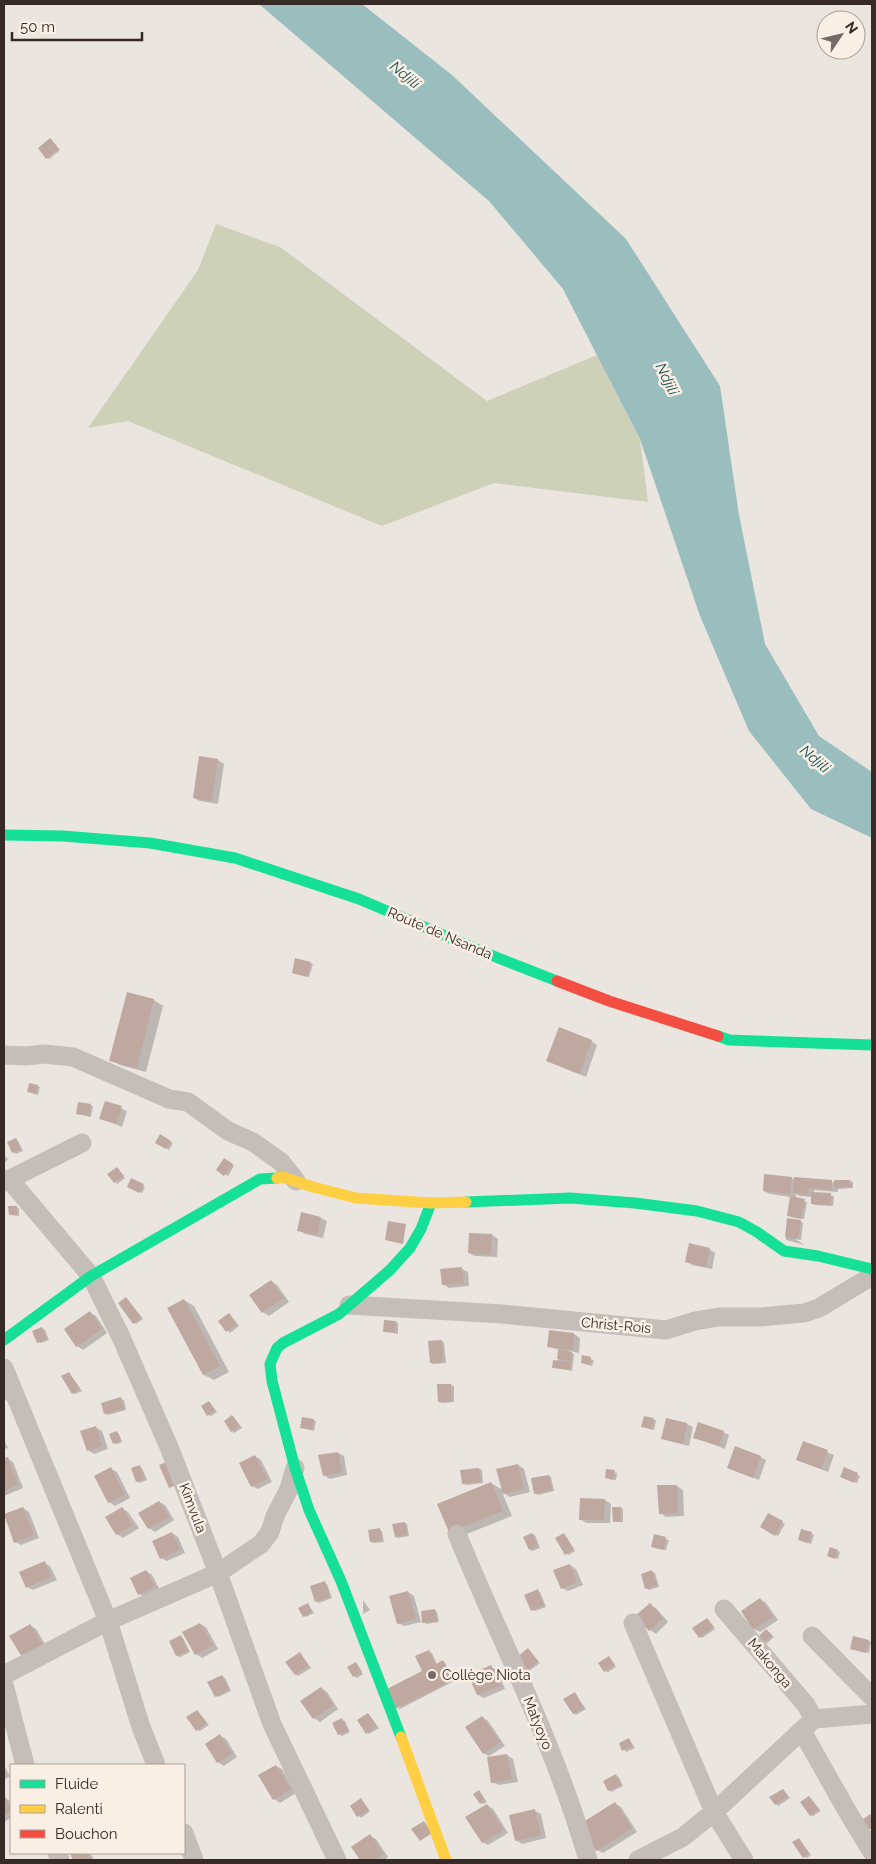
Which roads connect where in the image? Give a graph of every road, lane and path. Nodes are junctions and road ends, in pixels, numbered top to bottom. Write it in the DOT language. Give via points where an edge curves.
graph roads {
  1 [pos="4,835"];
  2 [pos="872,1045"];
  3 [pos="4,1055"];
  4 [pos="82,1142"];
  5 [pos="6,1180"];
  6 [pos="296,1181"];
  7 [pos="431,1202"];
  8 [pos="872,1269"];
  9 [pos="91,1276"];
  10 [pos="872,1276"];
  11 [pos="349,1305"];
  12 [pos="4,1340"];
  13 [pos="4,1368"];
  14 [pos="295,1468"];
  15 [pos="457,1534"];
  16 [pos="218,1573"];
  17 [pos="724,1609"];
  18 [pos="108,1621"];
  19 [pos="633,1623"];
  20 [pos="812,1636"];
  21 [pos="4,1675"];
  22 [pos="4,1685"];
  23 [pos="872,1697"];
  24 [pos="872,1714"];
  25 [pos="808,1725"];
  26 [pos="25,1764"];
  27 [pos="156,1764"];
  28 [pos="714,1812"];
  29 [pos="185,1836"];
  30 [pos="872,1852"];
  31 [pos="194,1860"];
  32 [pos="337,1860"];
  33 [pos="446,1860"];
  34 [pos="588,1860"];
  35 [pos="638,1860"];
  36 [pos="744,1860"];
  1 -- 2 [label="street, Route de Nsanda" via="150,843 235,858 359,899 609,1001 729,1040"];
  3 -- 6 [label="street" via="73,1057 169,1099 188,1102 228,1132 253,1142 281,1162"];
  4 -- 5 [label="street"];
  5 -- 9 [label="street, Kimvula"];
  6 -- 7 [label="street" via="356,1198"];
  6 -- 9 [label="street" via="283,1177 260,1179"];
  7 -- 8 [label="street" via="570,1198 697,1211 738,1222 792,1254 818,1256"];
  7 -- 11 [label="street" via="410,1248"];
  9 -- 12 [label="street"];
  9 -- 16 [label="street, Kimvula" via="169,1447"];
  10 -- 11 [label="street, Christ-Rois" via="819,1308 804,1313 719,1317 666,1330 502,1314"];
  11 -- 14 [label="street" via="339,1314 282,1343 270,1364"];
  13 -- 18 [label="street"];
  14 -- 16 [label="street" via="266,1539"];
  14 -- 33 [label="street" via="308,1510 374,1664"];
  15 -- 34 [label="street, Matyoyo" via="531,1704"];
  16 -- 18 [label="street"];
  16 -- 32 [label="street, Kimvula" via="272,1724"];
  17 -- 25 [label="street, Makonga" via="806,1705"];
  18 -- 21 [label="street"];
  18 -- 27 [label="street"];
  19 -- 28 [label="street"];
  20 -- 23 [label="street"];
  22 -- 26 [label="street"];
  24 -- 25 [label="street"];
  25 -- 28 [label="street"];
  25 -- 30 [label="street, Makonga" via="846,1809"];
  28 -- 35 [label="street" via="683,1837"];
  28 -- 36 [label="street"];
  29 -- 31 [label="street"];
}
